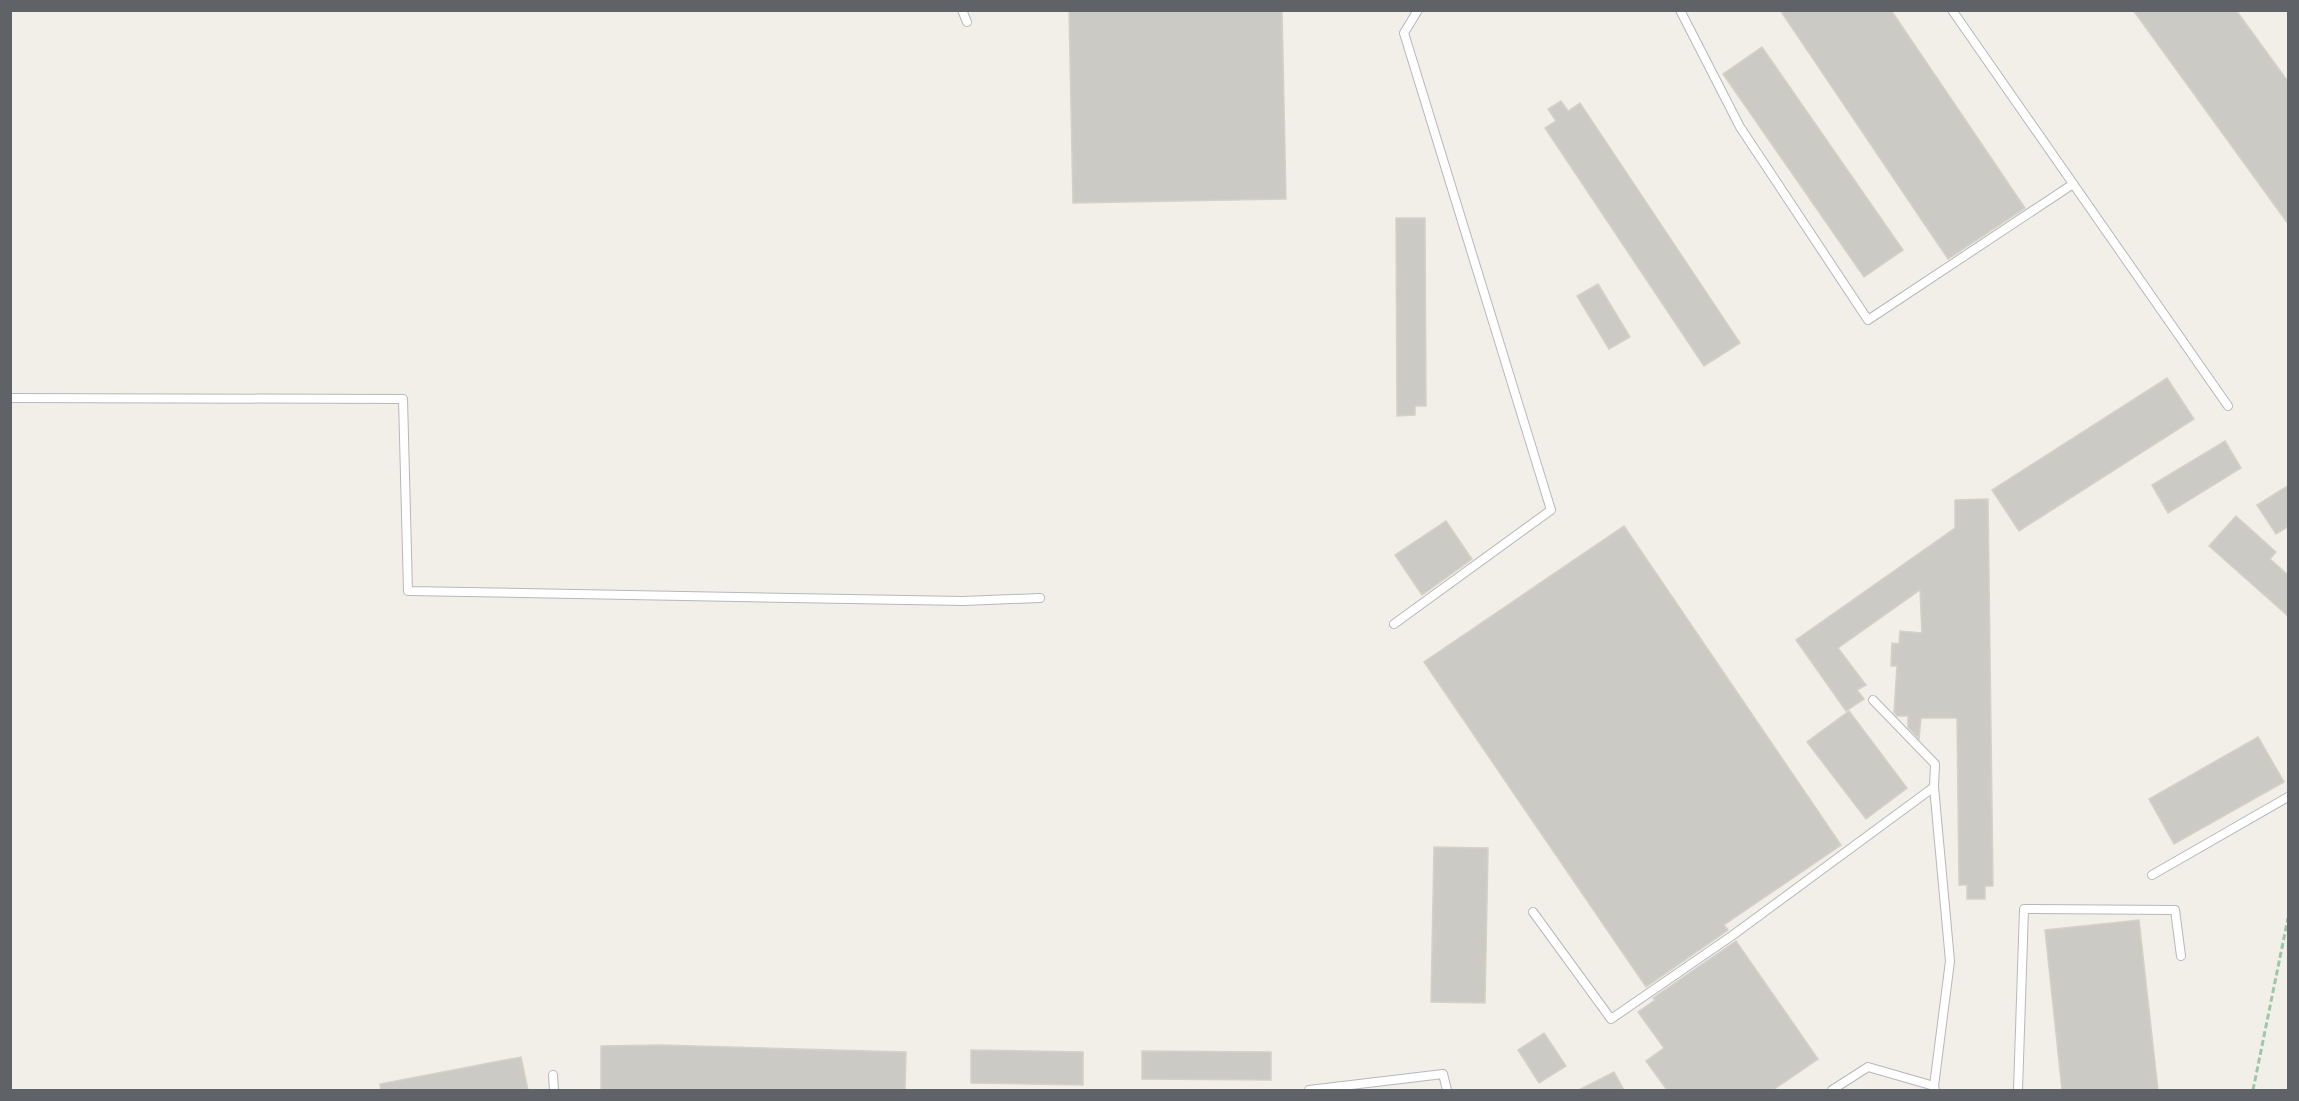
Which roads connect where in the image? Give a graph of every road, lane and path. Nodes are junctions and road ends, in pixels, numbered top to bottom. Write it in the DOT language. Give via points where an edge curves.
graph roads {
  1 [pos="962,10"];
  2 [pos="1418,10"];
  3 [pos="1680,10"];
  4 [pos="1952,10"];
  5 [pos="967,22"];
  6 [pos="2073,184"];
  7 [pos="10,398"];
  8 [pos="2228,406"];
  9 [pos="1041,598"];
  10 [pos="1394,624"];
  11 [pos="1873,700"];
  12 [pos="1934,787"];
  13 [pos="2289,797"];
  14 [pos="2152,875"];
  15 [pos="1533,912"];
  16 [pos="2289,918"];
  17 [pos="2181,956"];
  18 [pos="554,1075"];
  19 [pos="1935,1088"];
  20 [pos="554,1090"];
  21 [pos="1309,1090"];
  22 [pos="1447,1090"];
  23 [pos="1832,1090"];
  24 [pos="2018,1090"];
  25 [pos="2253,1090"];
  1 -- 5 [label="lane"];
  2 -- 10 [label="lane" via="1404,33 1551,510"];
  3 -- 6 [label="lane" via="1740,127 1868,320"];
  4 -- 6 [label="lane"];
  6 -- 8 [label="lane"];
  7 -- 9 [label="lane" via="403,399 408,591 963,601"];
  11 -- 12 [label="lane" via="1935,764"];
  12 -- 15 [label="lane" via="1611,1019"];
  12 -- 19 [label="lane" via="1950,961"];
  13 -- 14 [label="lane"];
  16 -- 25 [label="path"];
  17 -- 24 [label="lane" via="2175,910 2025,909"];
  18 -- 20 [label="lane"];
  19 -- 23 [label="lane" via="1868,1067"];
  21 -- 22 [label="lane" via="1443,1074"];
}
